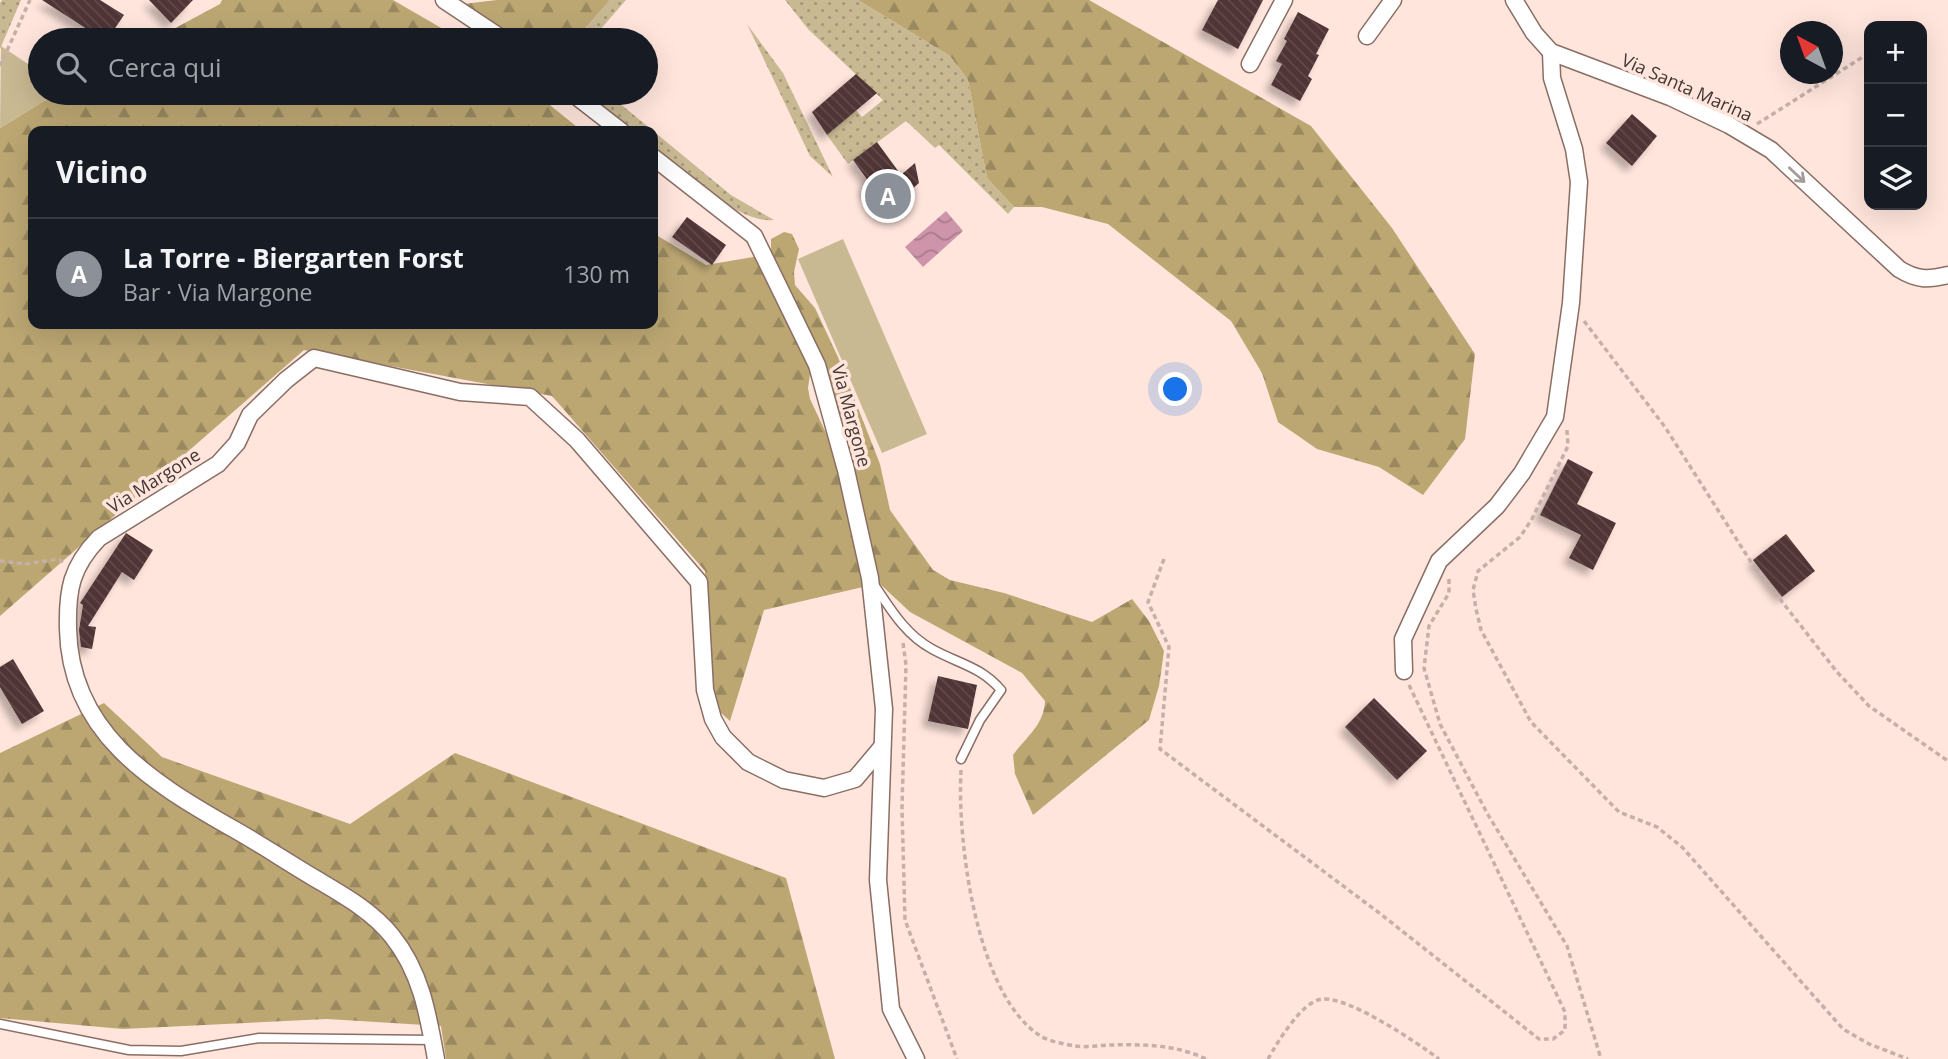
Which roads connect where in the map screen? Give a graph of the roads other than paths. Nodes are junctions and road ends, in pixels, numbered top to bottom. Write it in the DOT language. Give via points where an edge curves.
graph roads {
  1 [pos="444,0"];
  2 [pos="1284,0"];
  3 [pos="1393,0"];
  4 [pos="1514,0"];
  5 [pos="486,28"];
  6 [pos="1367,36"];
  7 [pos="1551,52"];
  8 [pos="1250,64"];
  9 [pos="587,105"];
  10 [pos="615,126"];
  11 [pos="658,161"];
  12 [pos="1948,275"];
  13 [pos="870,578"];
  14 [pos="1404,671"];
  15 [pos="882,747"];
  16 [pos="961,759"];
  17 [pos="0,1024"];
  18 [pos="433,1040"];
  19 [pos="436,1059"];
  20 [pos="916,1059"];
  1 -- 5 [label="street"];
  2 -- 8 [label="street"];
  3 -- 6 [label="street"];
  4 -- 7 [label="street"];
  7 -- 12 [label="street, Via Santa Marina, one-way" via="1670,97 1744,133 1771,150 1899,269 1915,279"];
  7 -- 14 [label="street" via="1552,78 1579,182 1571,303 1555,417 1497,506 1439,561 1403,639"];
  9 -- 10 [label="street"];
  11 -- 13 [label="street, Via Margone" via="749,230 765,255 817,365"];
  13 -- 15 [label="street, Via Margone" via="884,709"];
  13 -- 16 [label="lane" via="900,623 930,648 986,673 1001,690"];
  15 -- 18 [label="street, Via Margone" via="855,779 824,789 784,780 748,762 723,737 705,690 699,582 577,440 530,397 460,392 314,358 250,415 237,443 218,464 99,538 74,569 67,608 68,648 101,732 128,760 173,795 360,906 391,936 416,974"];
  15 -- 20 [label="street, Via Margone" via="878,880 891,1009"];
  17 -- 18 [label="lane" via="129,1050 181,1051 259,1038"];
  18 -- 19 [label="street, Via Margone"];
}
